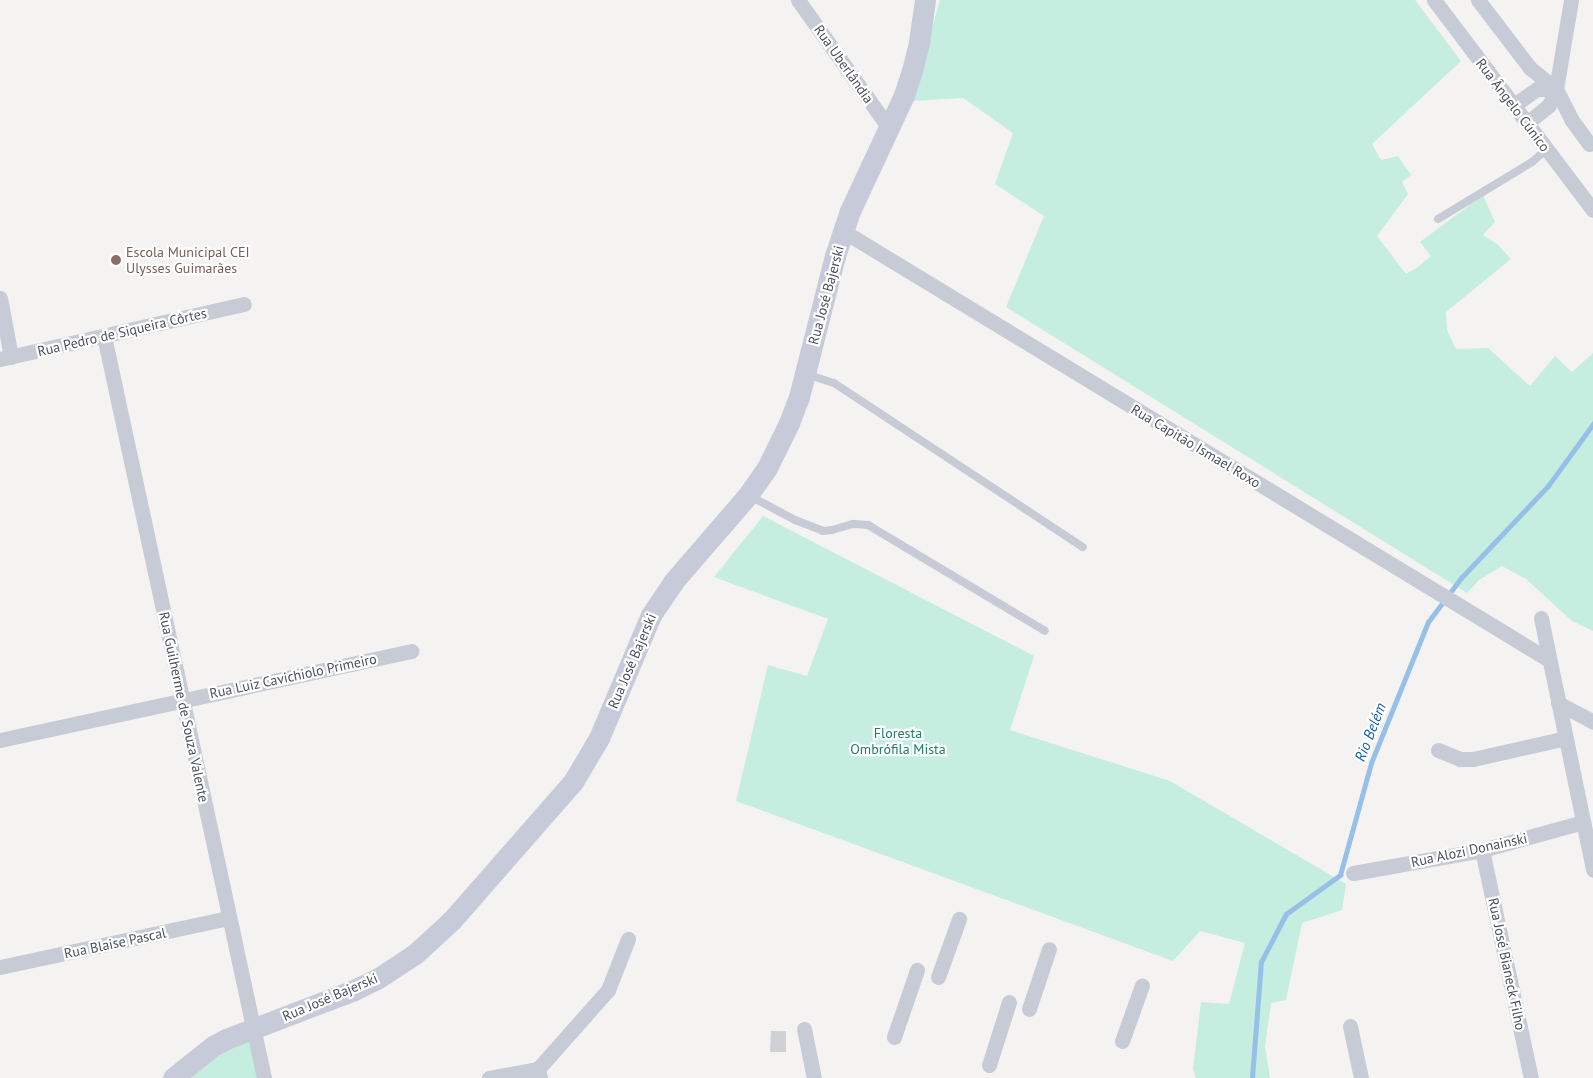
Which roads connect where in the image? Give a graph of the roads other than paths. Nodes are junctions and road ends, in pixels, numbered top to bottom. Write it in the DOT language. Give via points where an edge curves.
graph roads {
  1 [pos="798,0"];
  2 [pos="925,0"];
  3 [pos="1434,0"];
  4 [pos="1478,0"];
  5 [pos="1571,0"];
  6 [pos="1556,89"];
  7 [pos="1514,106"];
  8 [pos="1527,123"];
  9 [pos="889,128"];
  10 [pos="1590,144"];
  11 [pos="1547,149"];
  12 [pos="1593,210"];
  13 [pos="1438,219"];
  14 [pos="843,230"];
  15 [pos="0,298"];
  16 [pos="244,304"];
  17 [pos="104,336"];
  18 [pos="6,358"];
  19 [pos="805,374"];
  20 [pos="748,495"];
  21 [pos="1084,547"];
  22 [pos="1540,618"];
  23 [pos="1045,631"];
  24 [pos="411,651"];
  25 [pos="1549,660"];
  26 [pos="182,700"];
  27 [pos="1558,703"];
  28 [pos="1593,722"];
  29 [pos="1566,738"];
  30 [pos="0,740"];
  31 [pos="1438,750"];
  32 [pos="1583,822"];
  33 [pos="1482,850"];
  34 [pos="1593,870"];
  35 [pos="1353,874"];
  36 [pos="229,918"];
  37 [pos="959,919"];
  38 [pos="628,939"];
  39 [pos="1049,949"];
  40 [pos="0,967"];
  41 [pos="917,970"];
  42 [pos="938,977"];
  43 [pos="1142,986"];
  44 [pos="1009,1002"];
  45 [pos="1029,1009"];
  46 [pos="1350,1026"];
  47 [pos="253,1028"];
  48 [pos="804,1028"];
  49 [pos="894,1036"];
  50 [pos="1122,1041"];
  51 [pos="989,1065"];
  52 [pos="539,1073"];
  53 [pos="173,1078"];
  54 [pos="264,1078"];
  55 [pos="489,1078"];
  56 [pos="814,1078"];
  57 [pos="1361,1078"];
  58 [pos="1531,1078"];
  1 -- 9 [label="street, Rua Uberlândia"];
  2 -- 9 [label="main road, Rua José Bajerski" via="920,42 912,71"];
  3 -- 7 [label="street, Rua Ângelo Cúnico"];
  4 -- 6 [label="street" via="1530,68"];
  5 -- 6 [label="street"];
  6 -- 7 [label="street" via="1537,89"];
  6 -- 8 [label="street" via="1549,105"];
  6 -- 10 [label="street" via="1571,119"];
  7 -- 8 [label="street, Rua Ângelo Cúnico"];
  8 -- 11 [label="street, Rua Ângelo Cúnico"];
  9 -- 14 [label="main road, Rua José Bajerski"];
  11 -- 12 [label="street, Rua Ângelo Cúnico"];
  11 -- 13 [label="lane" via="1532,162"];
  14 -- 19 [label="main road, Rua José Bajerski"];
  14 -- 25 [label="street, Rua Capitão Ismael Roxo"];
  15 -- 18 [label="street"];
  16 -- 17 [label="street, Rua Pedro de Siqueira Côrtes"];
  17 -- 18 [label="street, Rua Pedro de Siqueira Côrtes"];
  17 -- 26 [label="street, Rua Guilherme de Souza Valente"];
  19 -- 20 [label="main road, Rua José Bajerski" via="789,423 767,468"];
  19 -- 21 [label="lane" via="834,383"];
  20 -- 23 [label="lane" via="823,531 853,524 868,525"];
  20 -- 47 [label="main road, Rua José Bajerski" via="673,582 651,615 599,738 573,782 452,920 415,954 377,979"];
  22 -- 25 [label="street"];
  24 -- 26 [label="street, Rua Luiz Cavichiolo Primeiro"];
  25 -- 27 [label="street"];
  26 -- 30 [label="street, Rua Luiz Cavichiolo Primeiro"];
  26 -- 36 [label="street, Rua Guilherme de Souza Valente"];
  27 -- 28 [label="street"];
  27 -- 29 [label="street"];
  29 -- 31 [label="street" via="1472,759 1460,759"];
  29 -- 32 [label="street"];
  32 -- 33 [label="street, Rua Alozi Donainski"];
  32 -- 34 [label="street"];
  33 -- 35 [label="street, Rua Alozi Donainski"];
  33 -- 58 [label="street, Rua José Bianeck Filho"];
  36 -- 40 [label="street, Rua Blaise Pascal"];
  36 -- 47 [label="street, Rua Guilherme de Souza Valente"];
  37 -- 42 [label="street"];
  38 -- 52 [label="street" via="605,995"];
  39 -- 45 [label="street"];
  41 -- 49 [label="street"];
  43 -- 50 [label="street"];
  44 -- 51 [label="street"];
  46 -- 57 [label="street"];
  47 -- 53 [label="main road, Rua José Bajerski" via="213,1046"];
  47 -- 54 [label="street, Rua Guilherme de Souza Valente"];
  48 -- 56 [label="street"];
  52 -- 55 [label="street"];
}
